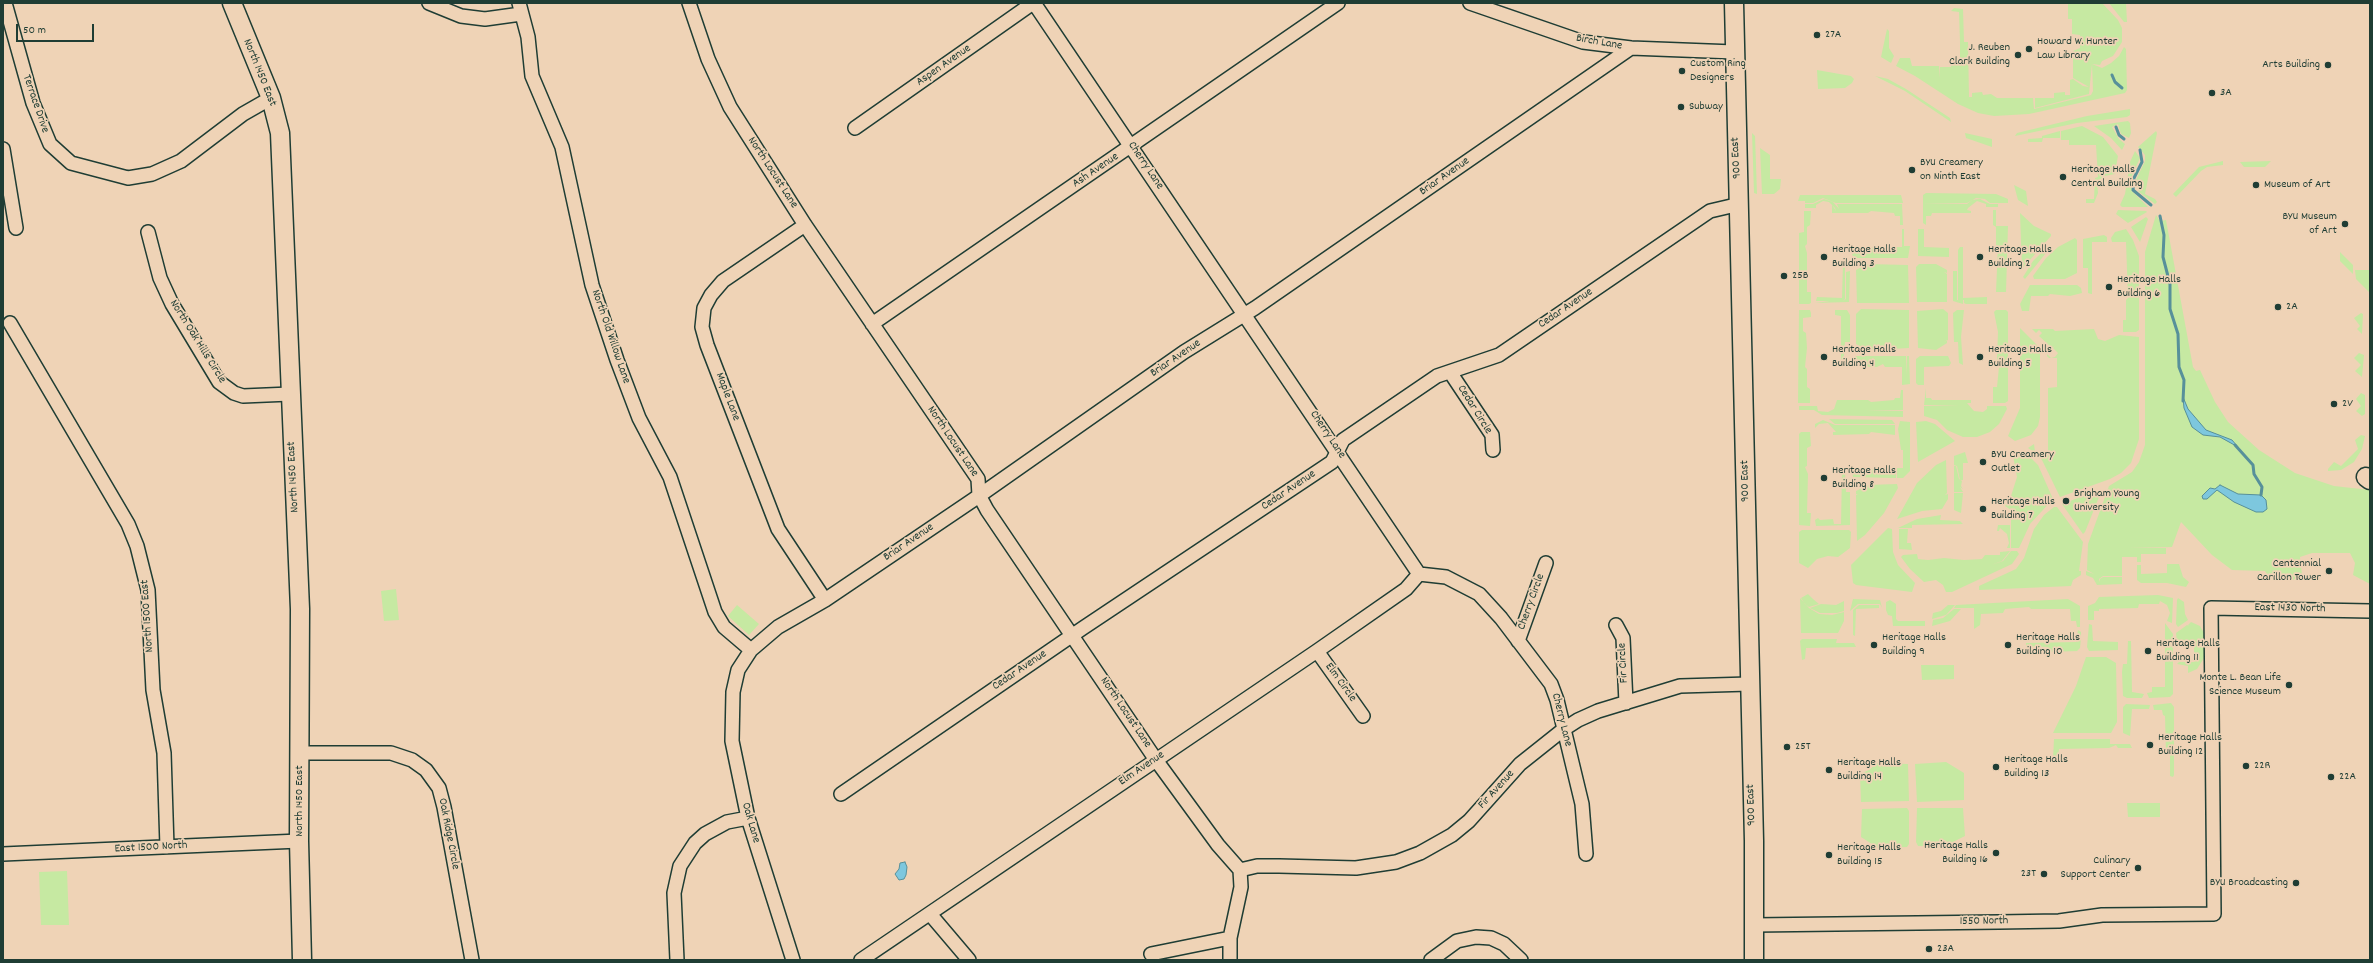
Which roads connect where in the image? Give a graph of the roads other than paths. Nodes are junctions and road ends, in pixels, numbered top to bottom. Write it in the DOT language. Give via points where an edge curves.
graph roads {
  1 [pos="6,3"];
  2 [pos="232,3"];
  3 [pos="429,3"];
  4 [pos="689,3"];
  5 [pos="1033,3"];
  6 [pos="1338,3"];
  7 [pos="1470,3"];
  8 [pos="1734,3"];
  9 [pos="520,8"];
  10 [pos="1631,48"];
  11 [pos="1734,52"];
  12 [pos="271,98"];
  13 [pos="855,128"];
  14 [pos="1132,147"];
  15 [pos="5,154"];
  16 [pos="1740,204"];
  17 [pos="806,225"];
  18 [pos="16,228"];
  19 [pos="148,232"];
  20 [pos="1245,314"];
  21 [pos="10,323"];
  22 [pos="872,324"];
  23 [pos="1450,372"];
  24 [pos="290,394"];
  25 [pos="1493,450"];
  26 [pos="1337,451"];
  27 [pos="2370,476"];
  28 [pos="2370,480"];
  29 [pos="979,495"];
  30 [pos="1546,563"];
  31 [pos="1419,574"];
  32 [pos="825,600"];
  33 [pos="2370,611"];
  34 [pos="1616,625"];
  35 [pos="1072,636"];
  36 [pos="1518,641"];
  37 [pos="751,650"];
  38 [pos="1317,651"];
  39 [pos="736,681"];
  40 [pos="1749,684"];
  41 [pos="1626,703"];
  42 [pos="1363,716"];
  43 [pos="1564,729"];
  44 [pos="300,753"];
  45 [pos="1156,760"];
  46 [pos="841,794"];
  47 [pos="748,818"];
  48 [pos="300,841"];
  49 [pos="167,847"];
  50 [pos="3,854"];
  51 [pos="1586,854"];
  52 [pos="1240,870"];
  53 [pos="930,914"];
  54 [pos="2214,914"];
  55 [pos="1754,925"];
  56 [pos="1230,938"];
  57 [pos="1151,954"];
  58 [pos="302,960"];
  59 [pos="472,960"];
  60 [pos="678,960"];
  61 [pos="793,960"];
  62 [pos="861,960"];
  63 [pos="969,960"];
  64 [pos="1230,960"];
  65 [pos="1431,960"];
  66 [pos="1521,960"];
  67 [pos="1754,960"];
  1 -- 12 [label="street, Terrace Drive" via="32,103 50,144 70,163 128,178 152,174 181,161 243,114"];
  2 -- 12 [label="street, North 1450 East"];
  3 -- 9 [label="street" via="461,16 477,18"];
  4 -- 17 [label="street, North Locust Lane" via="708,59 730,107"];
  5 -- 13 [label="street, Aspen Avenue"];
  5 -- 14 [label="street, Cherry Lane"];
  6 -- 14 [label="street, Ash Avenue"];
  7 -- 10 [label="street, Birch Lane" via="1583,42"];
  8 -- 11 [label="street, 900 East"];
  9 -- 37 [label="street, North Old Willow Lane" via="528,37 532,76 562,147 592,286 617,360 639,418 670,477 715,612 724,627"];
  10 -- 11 [label="street, Birch Lane"];
  10 -- 20 [label="street, Briar Avenue"];
  11 -- 16 [label="street, 900 East"];
  12 -- 24 [label="street, North 1450 East" via="280,133"];
  14 -- 20 [label="street, Cherry Lane"];
  14 -- 22 [label="street, Ash Avenue"];
  15 -- 18 [label="street"];
  16 -- 23 [label="street, Cedar Avenue" via="1710,211 1499,355"];
  16 -- 40 [label="street, 900 East"];
  17 -- 22 [label="street, North Locust Lane"];
  17 -- 32 [label="street, Maple Lane" via="723,281 711,294 704,308 702,327 706,345 778,529"];
  19 -- 24 [label="street, North Oak Hills Circle" via="160,278 172,304 219,382 243,396"];
  20 -- 26 [label="street, Cherry Lane"];
  20 -- 29 [label="street, Briar Avenue" via="1184,352"];
  21 -- 49 [label="street, North 1500 East" via="128,524 137,546 148,590 153,690 164,753"];
  22 -- 29 [label="street, North Locust Lane" via="978,479"];
  23 -- 25 [label="street, Cedar Circle" via="1492,435"];
  23 -- 26 [label="street, Cedar Avenue" via="1438,376 1348,436"];
  24 -- 44 [label="street, North 1450 East" via="300,609"];
  26 -- 31 [label="street, Cherry Lane"];
  26 -- 35 [label="street, Cedar Avenue" via="1332,462"];
  27 -- 28 [label="street" via="2366,477"];
  29 -- 32 [label="street, Briar Avenue"];
  29 -- 35 [label="street, North Locust Lane"];
  30 -- 36 [label="street, Cherry Circle"];
  31 -- 36 [label="street, Cherry Lane" via="1446,577 1479,594"];
  31 -- 38 [label="street, Elm Avenue" via="1406,589"];
  32 -- 37 [label="street, Briar Avenue" via="778,627"];
  33 -- 54 [label="street, East 1430 North" via="2211,608"];
  34 -- 41 [label="street, Fir Circle" via="1623,638"];
  35 -- 45 [label="street, North Locust Lane"];
  35 -- 46 [label="street, Cedar Avenue"];
  36 -- 43 [label="street, Cherry Lane" via="1551,684"];
  37 -- 39 [label="street, Briar Avenue" via="738,670"];
  38 -- 42 [label="street, Elm Circle"];
  38 -- 45 [label="street, Elm Avenue"];
  39 -- 47 [label="street, Oak Lane" via="733,692 732,741"];
  40 -- 41 [label="street, Fir Avenue" via="1680,686"];
  40 -- 55 [label="street, 900 East"];
  41 -- 43 [label="street, Fir Avenue" via="1598,712"];
  43 -- 51 [label="street, Cherry Lane" via="1582,804"];
  43 -- 52 [label="street, Fir Avenue" via="1520,764 1469,822 1452,835 1420,852 1396,862 1356,868 1256,866"];
  44 -- 48 [label="street, North 1450 East"];
  44 -- 59 [label="street, Oak Ridge Circle" via="391,753 412,760 426,770 438,788 444,807"];
  45 -- 52 [label="street, North Locust Lane" via="1218,845"];
  45 -- 53 [label="street, Elm Avenue"];
  47 -- 60 [label="street" via="727,822 705,834 695,843 680,866 674,893"];
  47 -- 61 [label="street, Oak Lane"];
  48 -- 49 [label="street, East 1500 North"];
  48 -- 58 [label="street, North 1450 East"];
  49 -- 50 [label="street, East 1500 North"];
  52 -- 56 [label="street" via="1239,901"];
  53 -- 62 [label="street, Elm Avenue"];
  53 -- 63 [label="street"];
  54 -- 55 [label="street, 1550 North" via="2102,915 2059,920 1999,922"];
  55 -- 67 [label="street, 900 East"];
  56 -- 57 [label="street"];
  56 -- 64 [label="street"];
  65 -- 66 [label="street" via="1457,941 1476,937 1491,938 1504,944"];
}
